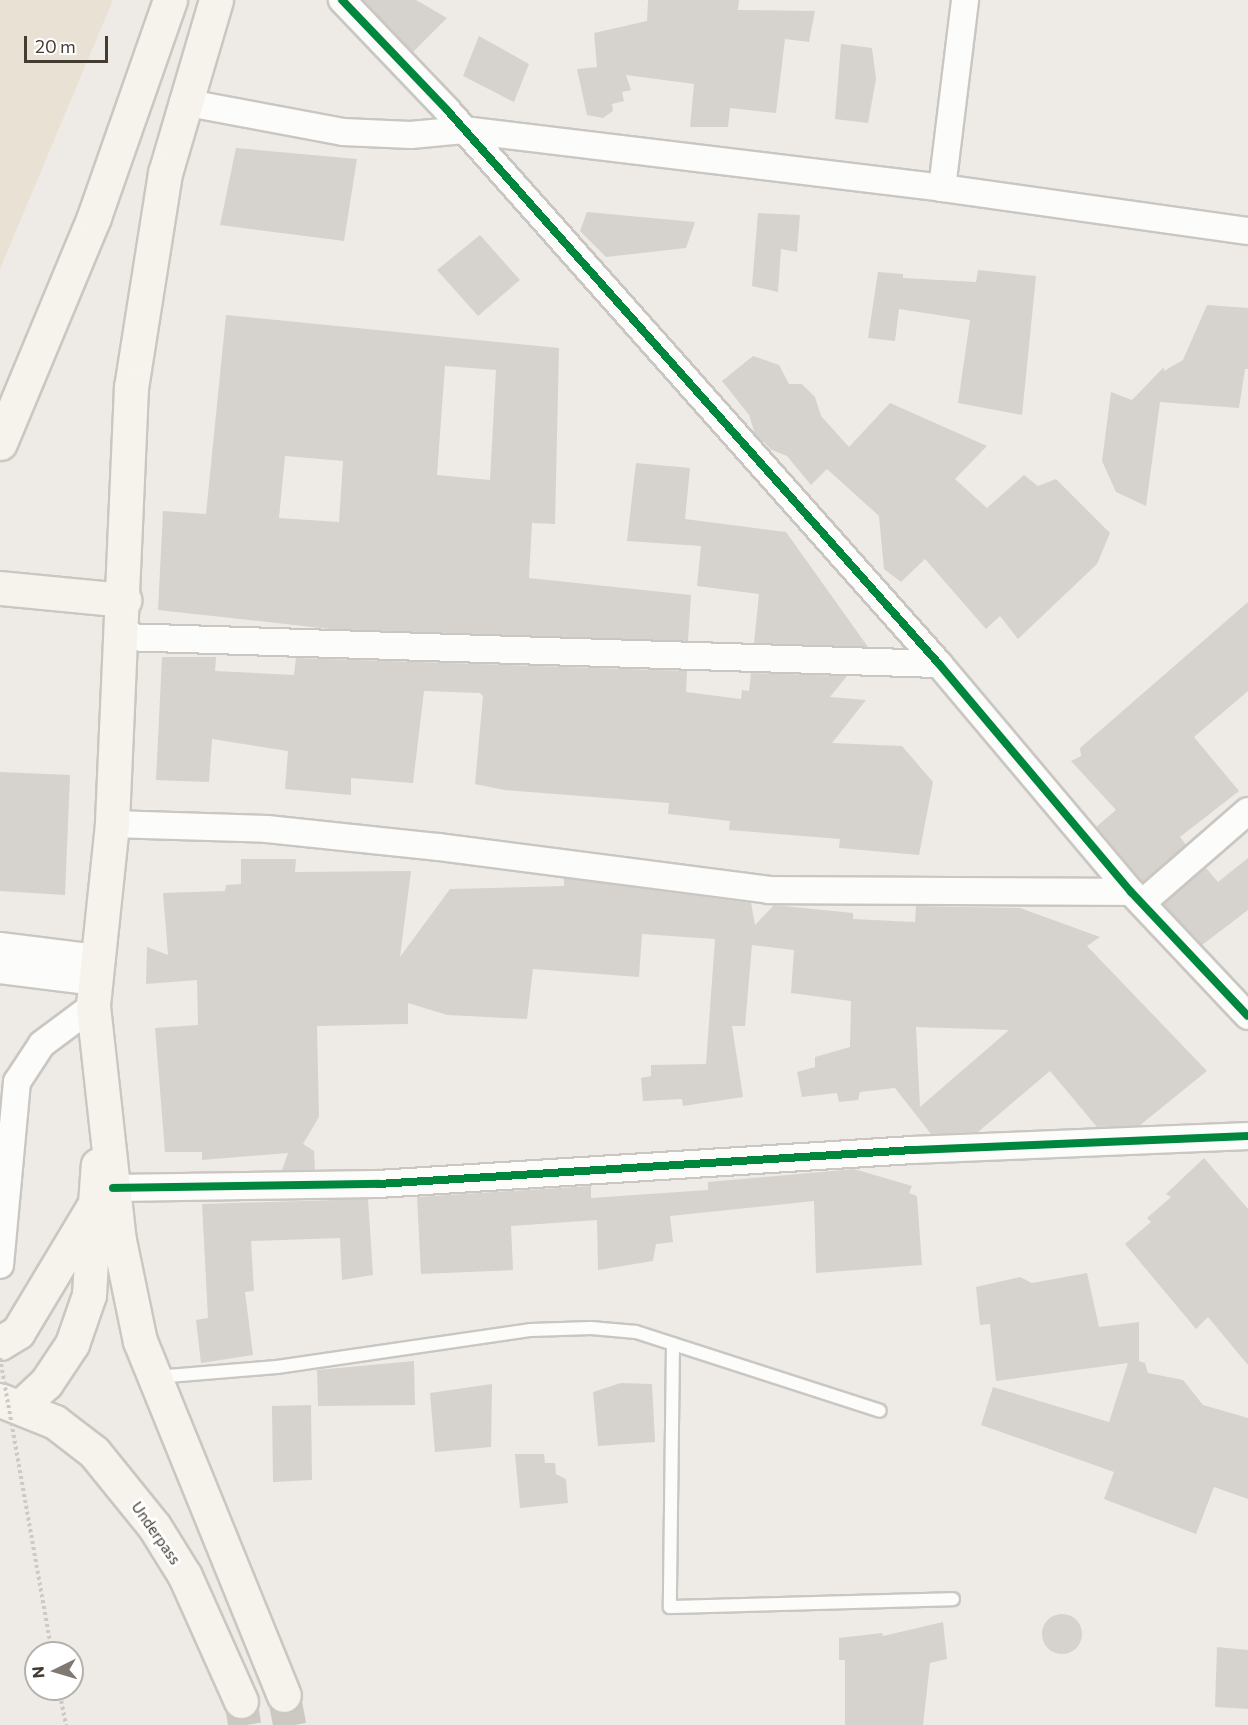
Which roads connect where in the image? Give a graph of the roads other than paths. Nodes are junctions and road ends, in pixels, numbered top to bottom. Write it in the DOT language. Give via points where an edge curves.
graph roads {
  1 [pos="170,0"];
  2 [pos="216,0"];
  3 [pos="342,0"];
  4 [pos="965,0"];
  5 [pos="183,102"];
  6 [pos="464,130"];
  7 [pos="942,188"];
  8 [pos="1248,231"];
  9 [pos="0,443"];
  10 [pos="0,588"];
  11 [pos="124,600"];
  12 [pos="123,637"];
  13 [pos="939,664"];
  14 [pos="1248,811"];
  15 [pos="112,824"];
  16 [pos="1136,897"];
  17 [pos="0,946"];
  18 [pos="0,970"];
  19 [pos="96,982"];
  20 [pos="1248,1016"];
  21 [pos="9,1082"];
  22 [pos="1248,1136"];
  23 [pos="5,1167"];
  24 [pos="104,1196"];
  25 [pos="3,1208"];
  26 [pos="1,1253"];
  27 [pos="0,1343"];
  28 [pos="673,1344"];
  29 [pos="156,1377"];
  30 [pos="11,1403"];
  31 [pos="880,1411"];
  32 [pos="953,1599"];
  33 [pos="284,1695"];
  34 [pos="241,1701"];
  1 -- 9 [label="main road" via="94,217"];
  2 -- 5 [label="main road"];
  3 -- 6 [label="street"];
  4 -- 7 [label="street"];
  5 -- 6 [label="street" via="343,132 411,135"];
  5 -- 11 [label="main road" via="165,173 131,387"];
  6 -- 7 [label="street"];
  6 -- 13 [label="street"];
  7 -- 8 [label="street"];
  10 -- 11 [label="main road"];
  11 -- 12 [label="main road"];
  12 -- 13 [label="street"];
  12 -- 15 [label="main road"];
  13 -- 16 [label="street"];
  14 -- 16 [label="street"];
  15 -- 16 [label="street" via="267,829 416,844 768,890"];
  15 -- 19 [label="main road"];
  16 -- 20 [label="street"];
  17 -- 19 [label="street"];
  18 -- 19 [label="street"];
  19 -- 21 [label="street"];
  19 -- 24 [label="main road"];
  21 -- 23 [label="street"];
  22 -- 24 [label="street" via="913,1150 378,1184"];
  23 -- 25 [label="street"];
  24 -- 27 [label="main road" via="23,1324"];
  24 -- 29 [label="main road" via="119,1240 140,1341"];
  24 -- 30 [label="main road" via="89,1295 72,1344 46,1383"];
  25 -- 26 [label="street"];
  28 -- 29 [label="lane" via="636,1332 531,1330 277,1367"];
  28 -- 31 [label="lane"];
  28 -- 32 [label="lane" via="670,1607"];
  29 -- 33 [label="main road"];
  30 -- 34 [label="main road, Underpass" via="55,1422 94,1452 154,1526 185,1576"];
}
